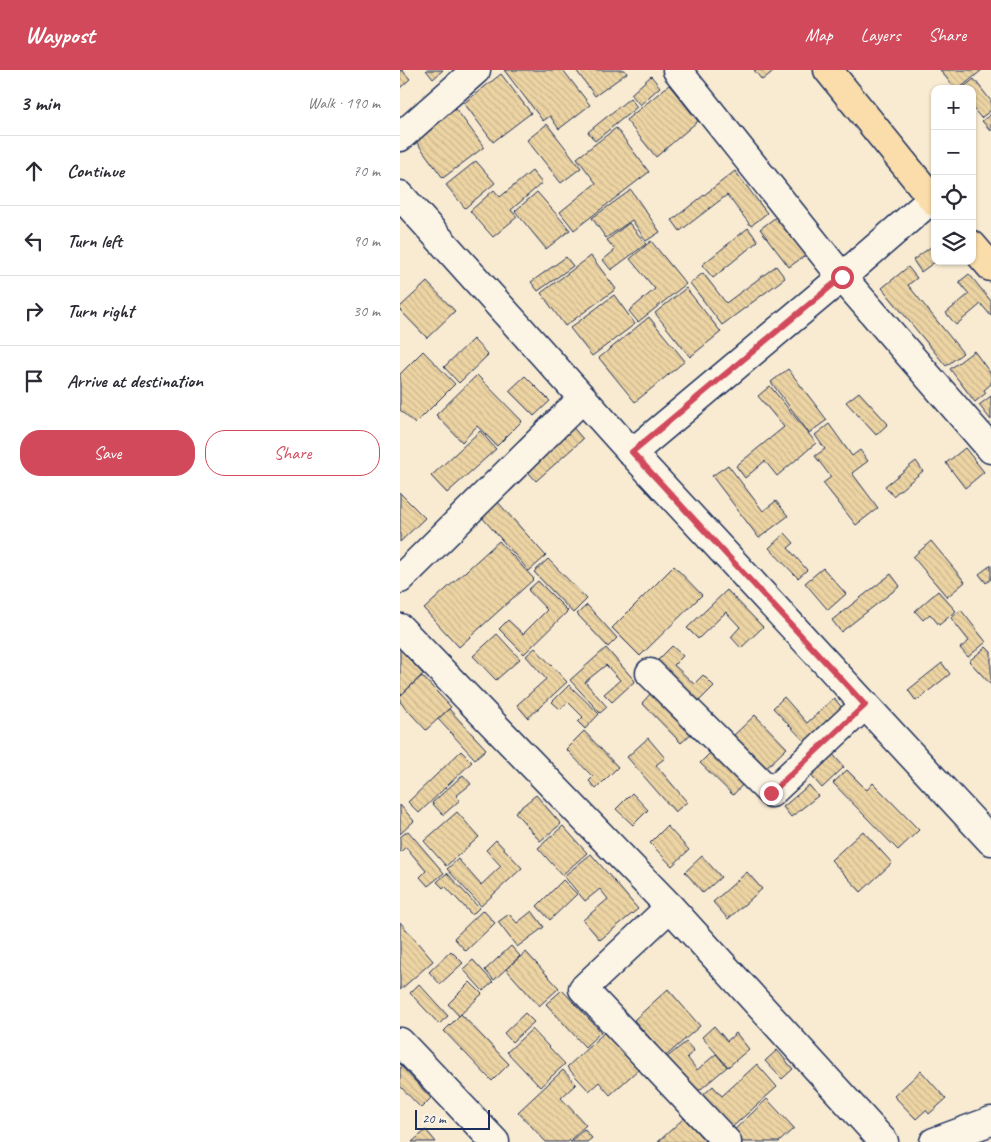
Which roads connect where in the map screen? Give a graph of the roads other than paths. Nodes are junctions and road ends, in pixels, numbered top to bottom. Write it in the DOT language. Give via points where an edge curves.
graph roads {
  1 [pos="476,70"];
  2 [pos="677,70"];
  3 [pos="828,70"];
  4 [pos="400,137"];
  5 [pos="400,195"];
  6 [pos="931,198"];
  7 [pos="931,202"];
  8 [pos="976,250"];
  9 [pos="991,267"];
  10 [pos="842,277"];
  11 [pos="583,398"];
  12 [pos="991,449"];
  13 [pos="632,452"];
  14 [pos="400,579"];
  15 [pos="400,628"];
  16 [pos="650,673"];
  17 [pos="865,705"];
  18 [pos="991,841"];
  19 [pos="670,907"];
  20 [pos="400,1042"];
  21 [pos="991,1121"];
  22 [pos="495,1142"];
  23 [pos="727,1142"];
  24 [pos="884,1142"];
  25 [pos="934,1142"];
  1 -- 4 [label="street"];
  2 -- 10 [label="street"];
  3 -- 6 [label="main road"];
  5 -- 11 [label="street"];
  7 -- 10 [label="street"];
  8 -- 9 [label="main road"];
  10 -- 12 [label="street"];
  10 -- 13 [label="street"];
  11 -- 13 [label="street"];
  11 -- 14 [label="street"];
  13 -- 17 [label="street"];
  15 -- 19 [label="street"];
  16 -- 17 [label="street" via="771,793"];
  17 -- 18 [label="street"];
  19 -- 23 [label="street" via="583,990"];
  19 -- 24 [label="street"];
  20 -- 22 [label="street"];
  21 -- 25 [label="street"];
}
